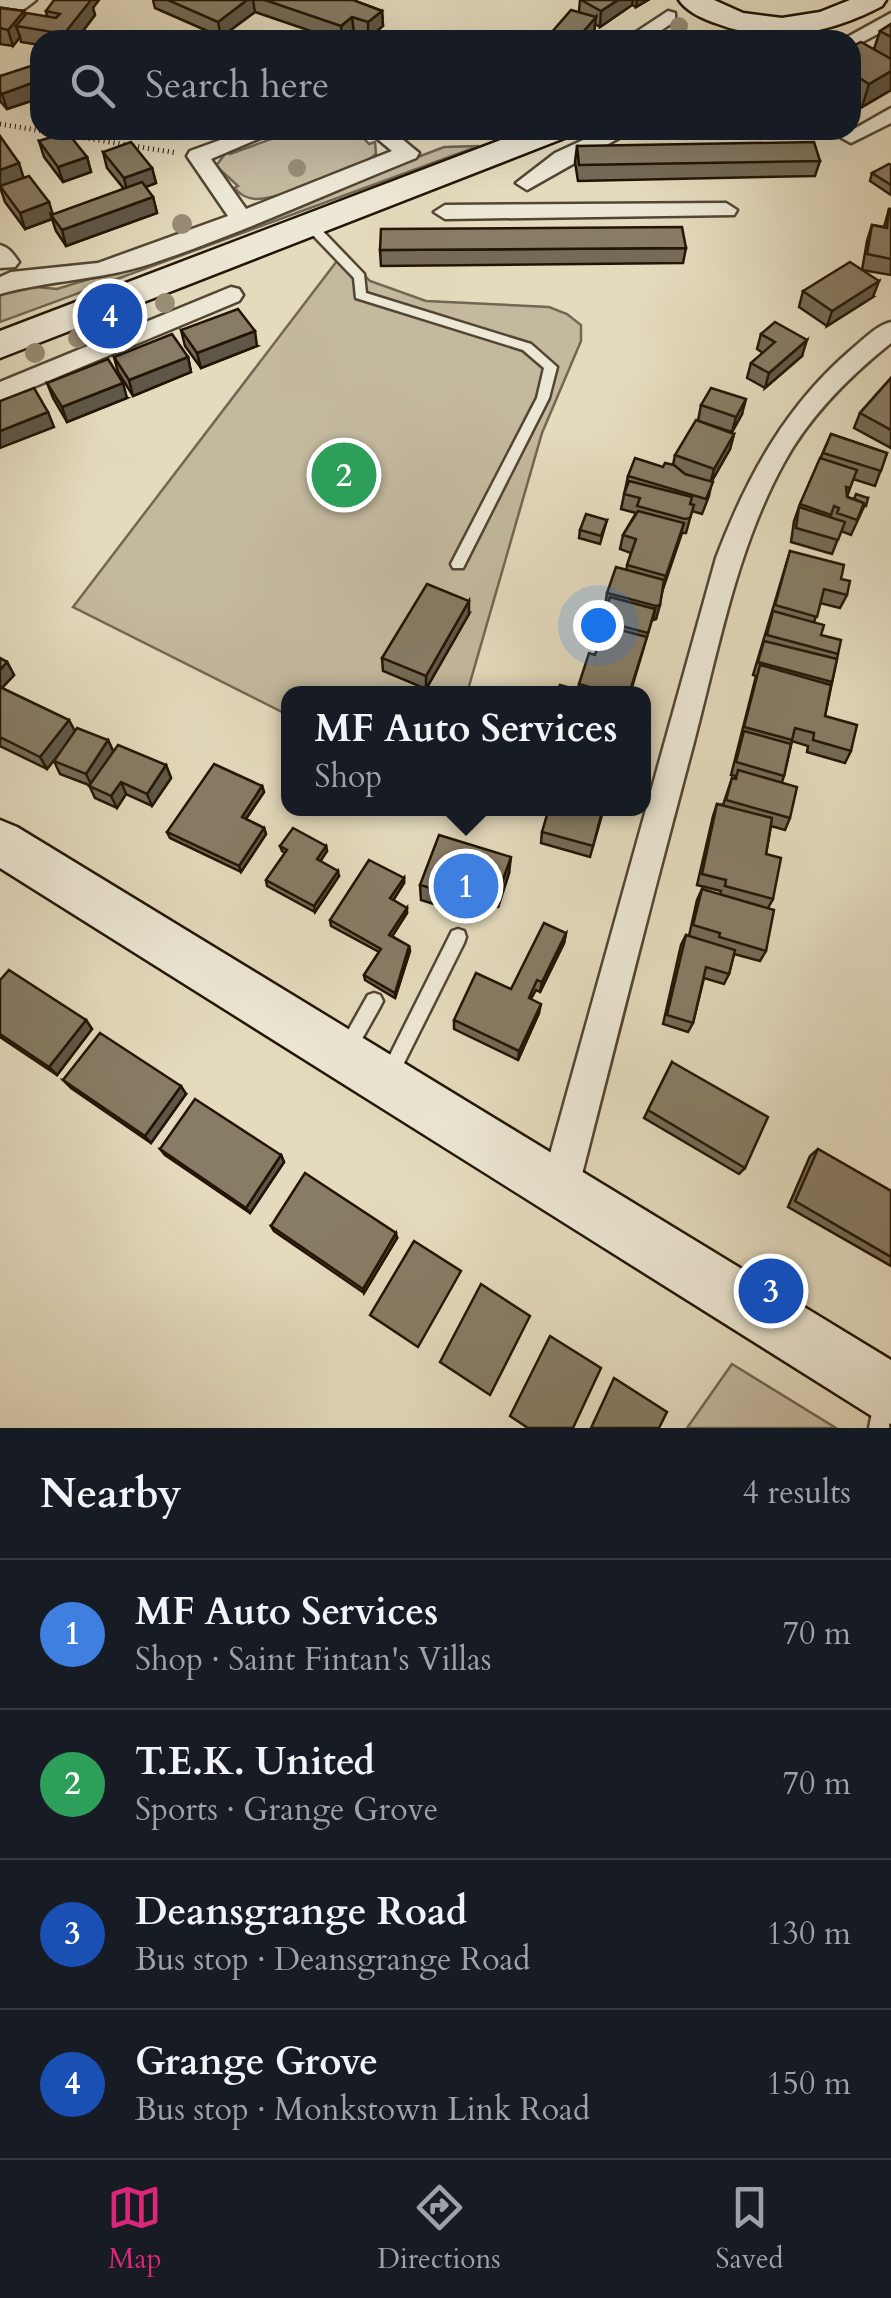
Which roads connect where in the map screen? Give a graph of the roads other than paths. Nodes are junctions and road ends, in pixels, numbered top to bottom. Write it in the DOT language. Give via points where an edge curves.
graph roads {
  1 [pos="1,0"];
  2 [pos="26,0"];
  3 [pos="872,0"];
  4 [pos="680,8"];
  5 [pos="891,19"];
  6 [pos="722,29"];
  7 [pos="648,30"];
  8 [pos="785,30"];
  9 [pos="861,45"];
  10 [pos="891,114"];
  11 [pos="861,131"];
  12 [pos="241,140"];
  13 [pos="391,140"];
  14 [pos="531,140"];
  15 [pos="601,140"];
  16 [pos="495,154"];
  17 [pos="527,182"];
  18 [pos="726,210"];
  19 [pos="550,211"];
  20 [pos="445,212"];
  21 [pos="241,218"];
  22 [pos="310,224"];
  23 [pos="0,286"];
  24 [pos="230,294"];
  25 [pos="891,330"];
  26 [pos="0,345"];
  27 [pos="0,392"];
  28 [pos="458,564"];
  29 [pos="0,842"];
  30 [pos="458,937"];
  31 [pos="374,1002"];
  32 [pos="364,1070"];
  33 [pos="558,1190"];
  34 [pos="885,1404"];
  1 -- 2 [label="street"];
  3 -- 8 [label="main road"];
  4 -- 6 [label="main road"];
  4 -- 7 [label="street"];
  5 -- 9 [label="street"];
  10 -- 11 [label="street"];
  12 -- 21 [label="street" via="198,156"];
  13 -- 21 [label="street" via="408,153"];
  14 -- 16 [label="main road"];
  15 -- 17 [label="street"];
  16 -- 17 [label="street"];
  16 -- 22 [label="main road"];
  17 -- 19 [label="street"];
  18 -- 19 [label="street"];
  19 -- 20 [label="street"];
  21 -- 23 [label="street" via="99,271 19,278"];
  22 -- 26 [label="main road"];
  22 -- 28 [label="lane" via="360,276 360,295 528,347 551,367 543,398"];
  24 -- 27 [label="street"];
  25 -- 33 [label="street" via="806,407 748,512 714,612"];
  29 -- 32 [label="main road"];
  30 -- 32 [label="lane"];
  31 -- 32 [label="lane"];
  32 -- 33 [label="main road"];
  33 -- 34 [label="main road"];
}
